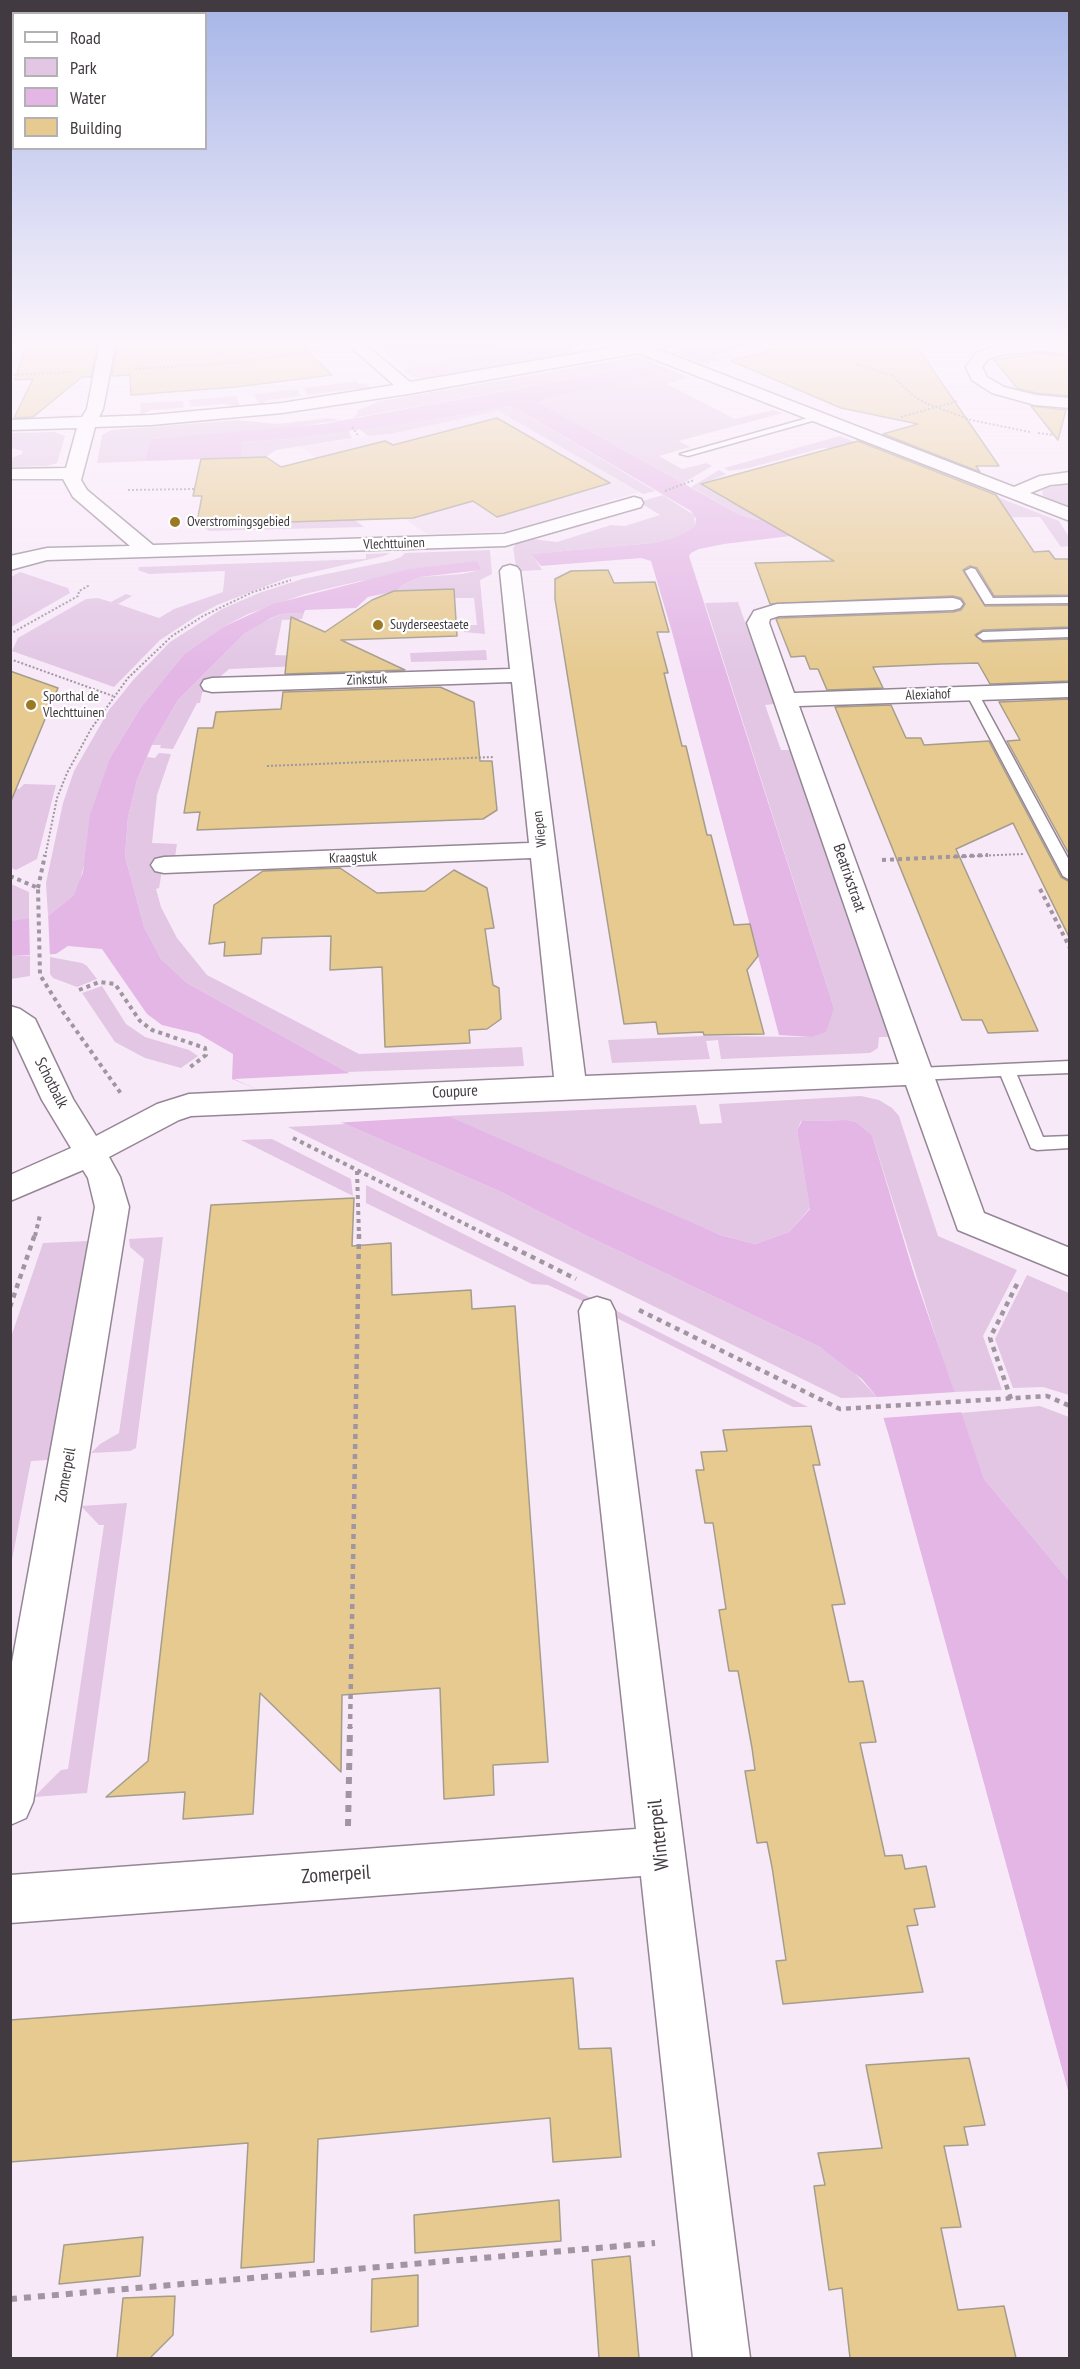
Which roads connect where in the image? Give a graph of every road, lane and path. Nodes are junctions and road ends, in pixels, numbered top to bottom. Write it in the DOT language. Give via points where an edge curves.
graph roads {
  1 [pos="80,452"];
  2 [pos="694,452"];
  3 [pos="906,452"];
  4 [pos="685,454"];
  5 [pos="74,473"];
  6 [pos="10,474"];
  7 [pos="1070,477"];
  8 [pos="688,484"];
  9 [pos="195,489"];
  10 [pos="118,491"];
  11 [pos="657,493"];
  12 [pos="1014,493"];
  13 [pos="634,503"];
  14 [pos="1070,514"];
  15 [pos="148,551"];
  16 [pos="10,564"];
  17 [pos="510,571"];
  18 [pos="971,571"];
  19 [pos="93,583"];
  20 [pos="1070,600"];
  21 [pos="952,604"];
  22 [pos="1070,633"];
  23 [pos="10,634"];
  24 [pos="983,636"];
  25 [pos="10,659"];
  26 [pos="522,675"];
  27 [pos="212,685"];
  28 [pos="1070,690"];
  29 [pos="972,693"];
  30 [pos="113,696"];
  31 [pos="786,700"];
  32 [pos="502,757"];
  33 [pos="267,766"];
  34 [pos="1062,848"];
  35 [pos="542,850"];
  36 [pos="875,860"];
  37 [pos="1028,864"];
  38 [pos="164,865"];
  39 [pos="10,876"];
  40 [pos="1070,876"];
  41 [pos="1038,885"];
  42 [pos="1070,948"];
  43 [pos="79,990"];
  44 [pos="10,1016"];
  45 [pos="1070,1067"];
  46 [pos="186,1070"];
  47 [pos="1007,1070"];
  48 [pos="918,1074"];
  49 [pos="571,1086"];
  50 [pos="124,1098"];
  51 [pos="289,1136"];
  52 [pos="1070,1142"];
  53 [pos="90,1152"];
  54 [pos="357,1170"];
  55 [pos="10,1190"];
  56 [pos="33,1244"];
  57 [pos="1070,1263"];
  58 [pos="1020,1278"];
  59 [pos="602,1299"];
  60 [pos="10,1307"];
  61 [pos="1011,1399"];
  62 [pos="1070,1406"];
  63 [pos="25,1628"];
  64 [pos="10,1802"];
  65 [pos="348,1816"];
  66 [pos="661,1851"];
  67 [pos="10,1899"];
  68 [pos="641,2244"];
  69 [pos="10,2299"];
  70 [pos="722,2358"];
  1 -- 5 [label="street"];
  2 -- 4 [label="lane"];
  3 -- 12 [label="street"];
  5 -- 6 [label="street"];
  5 -- 15 [label="street" via="74,485 80,493"];
  7 -- 12 [label="street" via="1046,480"];
  8 -- 11 [label="path"];
  9 -- 10 [label="path"];
  12 -- 14 [label="street"];
  13 -- 15 [label="street, Vlechttuinen" via="505,540"];
  15 -- 16 [label="street, Vlechttuinen" via="47,554"];
  17 -- 26 [label="street, Wiepen"];
  18 -- 20 [label="lane" via="989,602"];
  19 -- 23 [label="path" via="79,591 78,596"];
  21 -- 31 [label="street, Beatrixstraat" via="783,609 761,615 759,627"];
  22 -- 24 [label="lane"];
  25 -- 30 [label="path"];
  26 -- 27 [label="street, Zinkstuk"];
  26 -- 35 [label="street, Wiepen"];
  28 -- 29 [label="street, Alexiahof"];
  29 -- 31 [label="street, Alexiahof"];
  29 -- 34 [label="lane"];
  31 -- 48 [label="street, Beatrixstraat"];
  32 -- 33 [label="path"];
  34 -- 40 [label="lane"];
  35 -- 38 [label="street, Kraagstuk"];
  35 -- 49 [label="street, Wiepen"];
  36 -- 37 [label="path" via="1022,854"];
  39 -- 50 [label="path" via="38,888 40,975"];
  41 -- 42 [label="path"];
  43 -- 46 [label="path" via="99,982 115,984 140,1021 166,1036 205,1048 206,1055"];
  44 -- 53 [label="street, Schotbalk" via="24,1026 58,1100"];
  45 -- 47 [label="lane"];
  47 -- 48 [label="lane"];
  47 -- 52 [label="lane" via="1037,1144"];
  48 -- 49 [label="street, Coupure"];
  48 -- 57 [label="street, Beatrixstraat" via="970,1221"];
  49 -- 53 [label="street, Coupure" via="181,1107"];
  51 -- 54 [label="path"];
  53 -- 55 [label="street, Coupure"];
  53 -- 63 [label="street, Zomerpeil" via="107,1185 111,1216"];
  54 -- 59 [label="path"];
  54 -- 65 [label="path"];
  56 -- 60 [label="path"];
  58 -- 61 [label="path" via="990,1338"];
  59 -- 61 [label="path" via="840,1409"];
  59 -- 66 [label="street, Winterpeil"];
  61 -- 62 [label="path" via="1047,1396"];
  63 -- 64 [label="street, Zomerpeil"];
  66 -- 67 [label="street, Zomerpeil"];
  66 -- 70 [label="street, Winterpeil"];
  68 -- 69 [label="path"];
}
